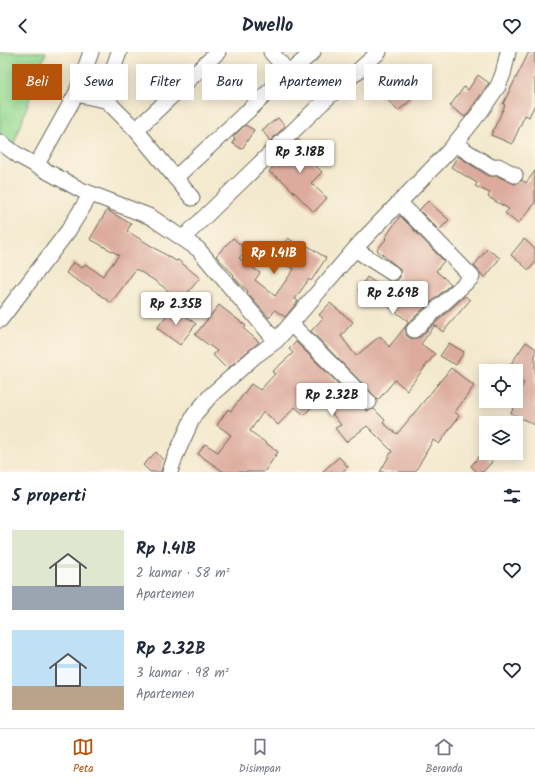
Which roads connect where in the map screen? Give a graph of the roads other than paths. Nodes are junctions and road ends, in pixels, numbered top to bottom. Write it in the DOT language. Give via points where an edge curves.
graph roads {
  1 [pos="91,52"];
  2 [pos="119,52"];
  3 [pos="218,52"];
  4 [pos="271,52"];
  5 [pos="313,52"];
  6 [pos="379,52"];
  7 [pos="508,52"];
  8 [pos="87,64"];
  9 [pos="281,64"];
  10 [pos="299,64"];
  11 [pos="265,95"];
  12 [pos="73,100"];
  13 [pos="104,100"];
  14 [pos="109,101"];
  15 [pos="136,130"];
  16 [pos="0,142"];
  17 [pos="455,144"];
  18 [pos="36,166"];
  19 [pos="515,175"];
  20 [pos="175,178"];
  21 [pos="91,194"];
  22 [pos="192,198"];
  23 [pos="399,202"];
  24 [pos="184,238"];
  25 [pos="356,250"];
  26 [pos="392,273"];
  27 [pos="0,320"];
  28 [pos="291,324"];
  29 [pos="414,330"];
  30 [pos="276,341"];
  31 [pos="369,402"];
  32 [pos="170,472"];
  1 -- 8 [label="street"];
  2 -- 14 [label="street" via="108,84"];
  3 -- 15 [label="street"];
  4 -- 9 [label="street"];
  5 -- 10 [label="street"];
  6 -- 24 [label="street" via="322,103"];
  7 -- 17 [label="street" via="498,86"];
  11 -- 20 [label="street"];
  12 -- 18 [label="street"];
  13 -- 14 [label="street"];
  14 -- 15 [label="street" via="114,110"];
  15 -- 20 [label="street"];
  16 -- 18 [label="street"];
  17 -- 19 [label="street" via="493,168 498,166"];
  17 -- 23 [label="street"];
  18 -- 21 [label="street"];
  20 -- 22 [label="street"];
  21 -- 24 [label="street" via="151,217"];
  21 -- 27 [label="street" via="68,231"];
  23 -- 25 [label="street" via="360,242"];
  23 -- 29 [label="street" via="472,277"];
  24 -- 30 [label="street" via="198,249"];
  25 -- 26 [label="street"];
  25 -- 28 [label="street"];
  28 -- 30 [label="street"];
  28 -- 31 [label="street"];
  30 -- 32 [label="street" via="211,395 194,415"];
}
